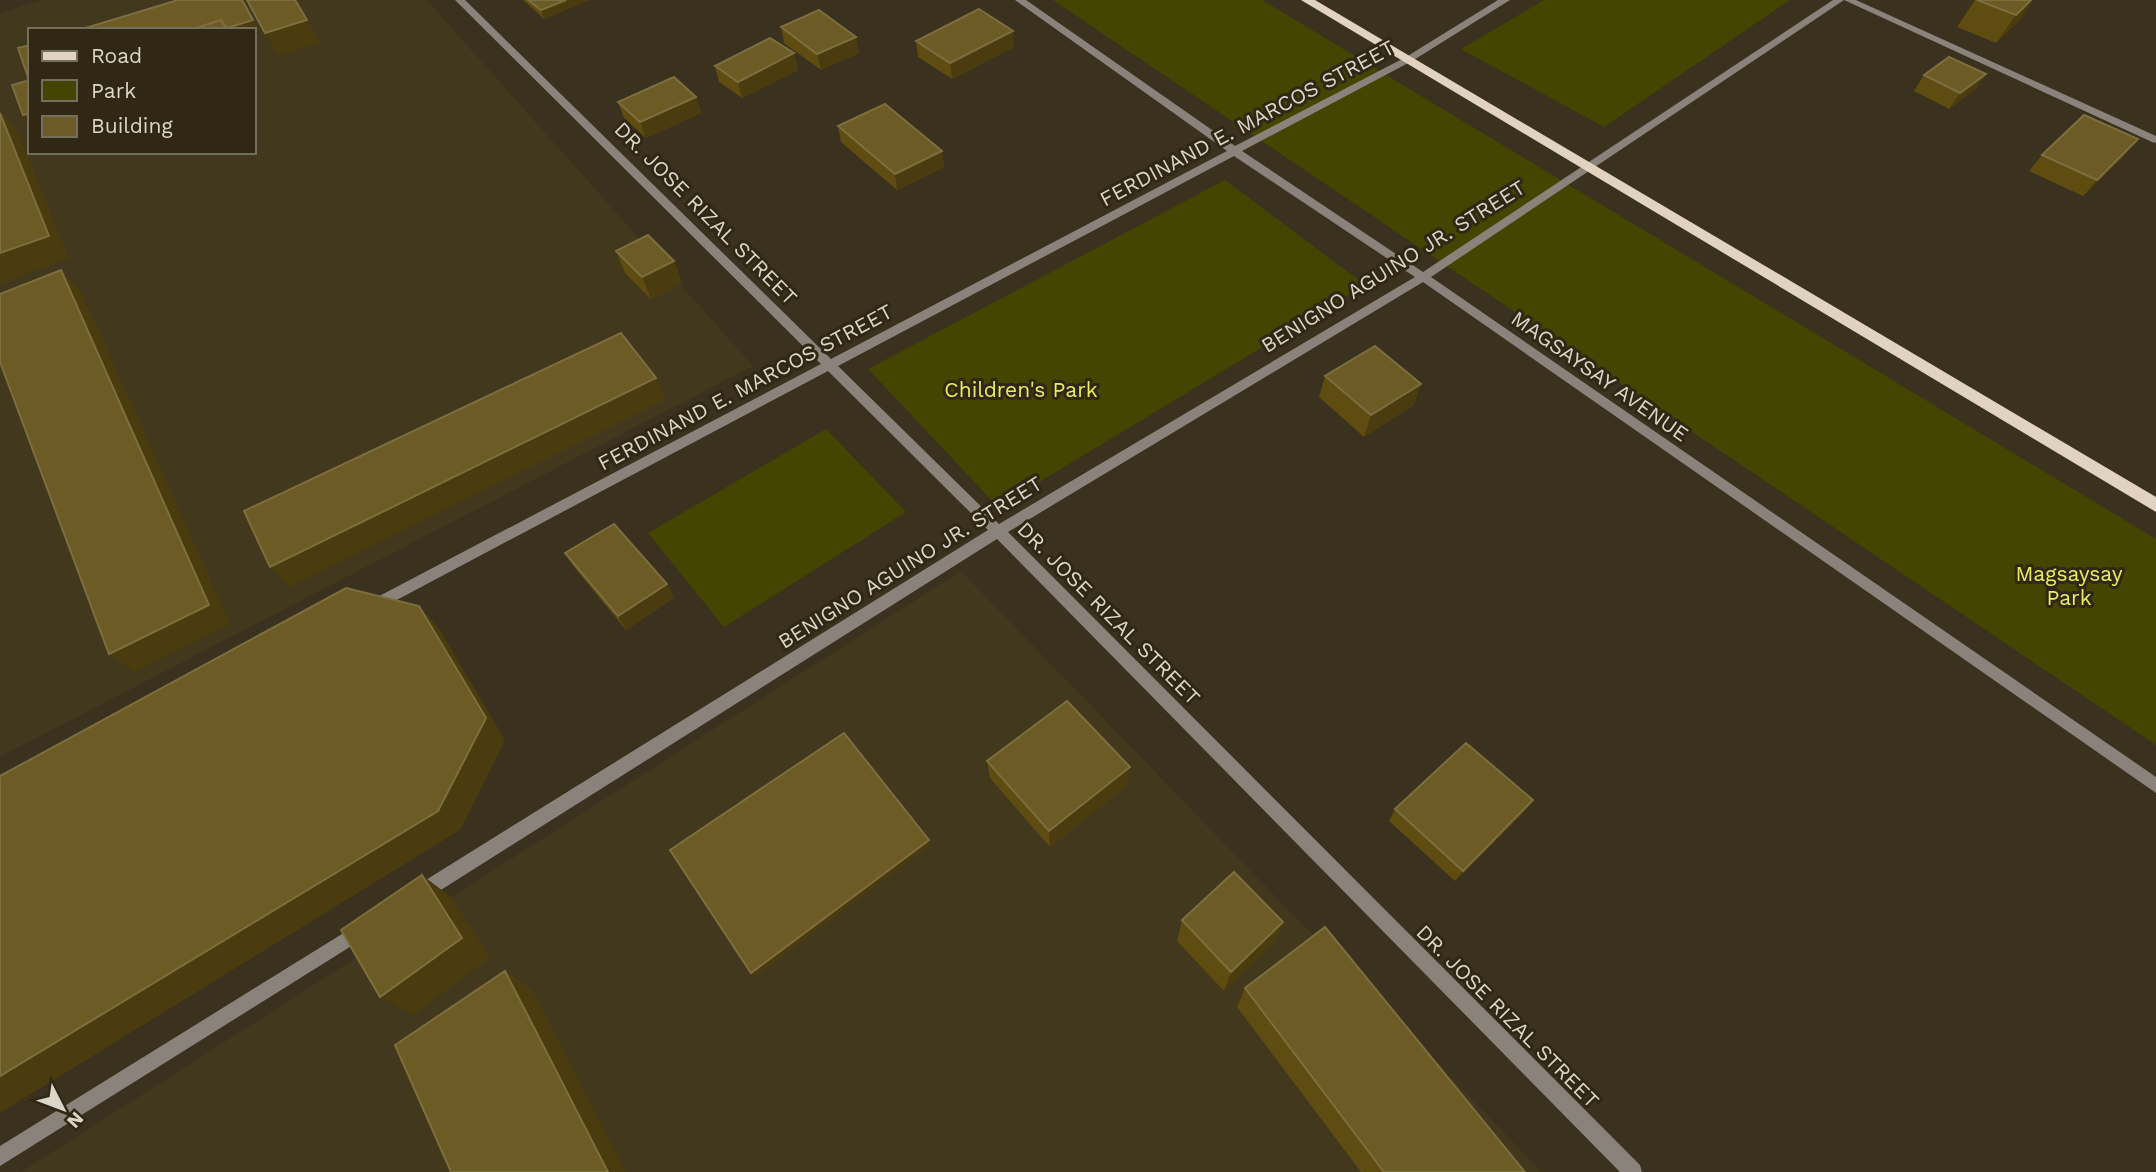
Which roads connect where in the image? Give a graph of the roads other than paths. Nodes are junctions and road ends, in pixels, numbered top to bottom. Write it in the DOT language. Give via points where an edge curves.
graph roads {
  1 [pos="460,0"];
  2 [pos="1020,0"];
  3 [pos="1307,0"];
  4 [pos="1505,0"];
  5 [pos="1839,0"];
  6 [pos="1848,0"];
  7 [pos="1409,59"];
  8 [pos="2156,140"];
  9 [pos="1236,152"];
  10 [pos="1590,166"];
  11 [pos="1423,277"];
  12 [pos="830,364"];
  13 [pos="2156,505"];
  14 [pos="998,531"];
  15 [pos="354,616"];
  16 [pos="2156,786"];
  17 [pos="411,899"];
  18 [pos="376,921"];
  19 [pos="0,1157"];
  20 [pos="1633,1172"];
  1 -- 12 [label="street, DR. JOSE RIZAL STREET"];
  2 -- 9 [label="street, MAGSAYSAY AVENUE"];
  3 -- 7 [label="main road"];
  4 -- 7 [label="street, FERDINAND E. MARCOS STREET"];
  5 -- 10 [label="street, BENIGNO AGUINO JR. STREET"];
  6 -- 8 [label="street"];
  7 -- 9 [label="street, FERDINAND E. MARCOS STREET"];
  7 -- 10 [label="main road"];
  9 -- 11 [label="street, MAGSAYSAY AVENUE"];
  9 -- 12 [label="street, FERDINAND E. MARCOS STREET"];
  10 -- 11 [label="street, BENIGNO AGUINO JR. STREET"];
  10 -- 13 [label="main road"];
  11 -- 14 [label="street, BENIGNO AGUINO JR. STREET"];
  11 -- 16 [label="street, MAGSAYSAY AVENUE"];
  12 -- 14 [label="street, DR. JOSE RIZAL STREET"];
  12 -- 15 [label="street, FERDINAND E. MARCOS STREET"];
  14 -- 17 [label="street, BENIGNO AGUINO JR. STREET"];
  14 -- 20 [label="street, DR. JOSE RIZAL STREET"];
  18 -- 19 [label="street"];
}
